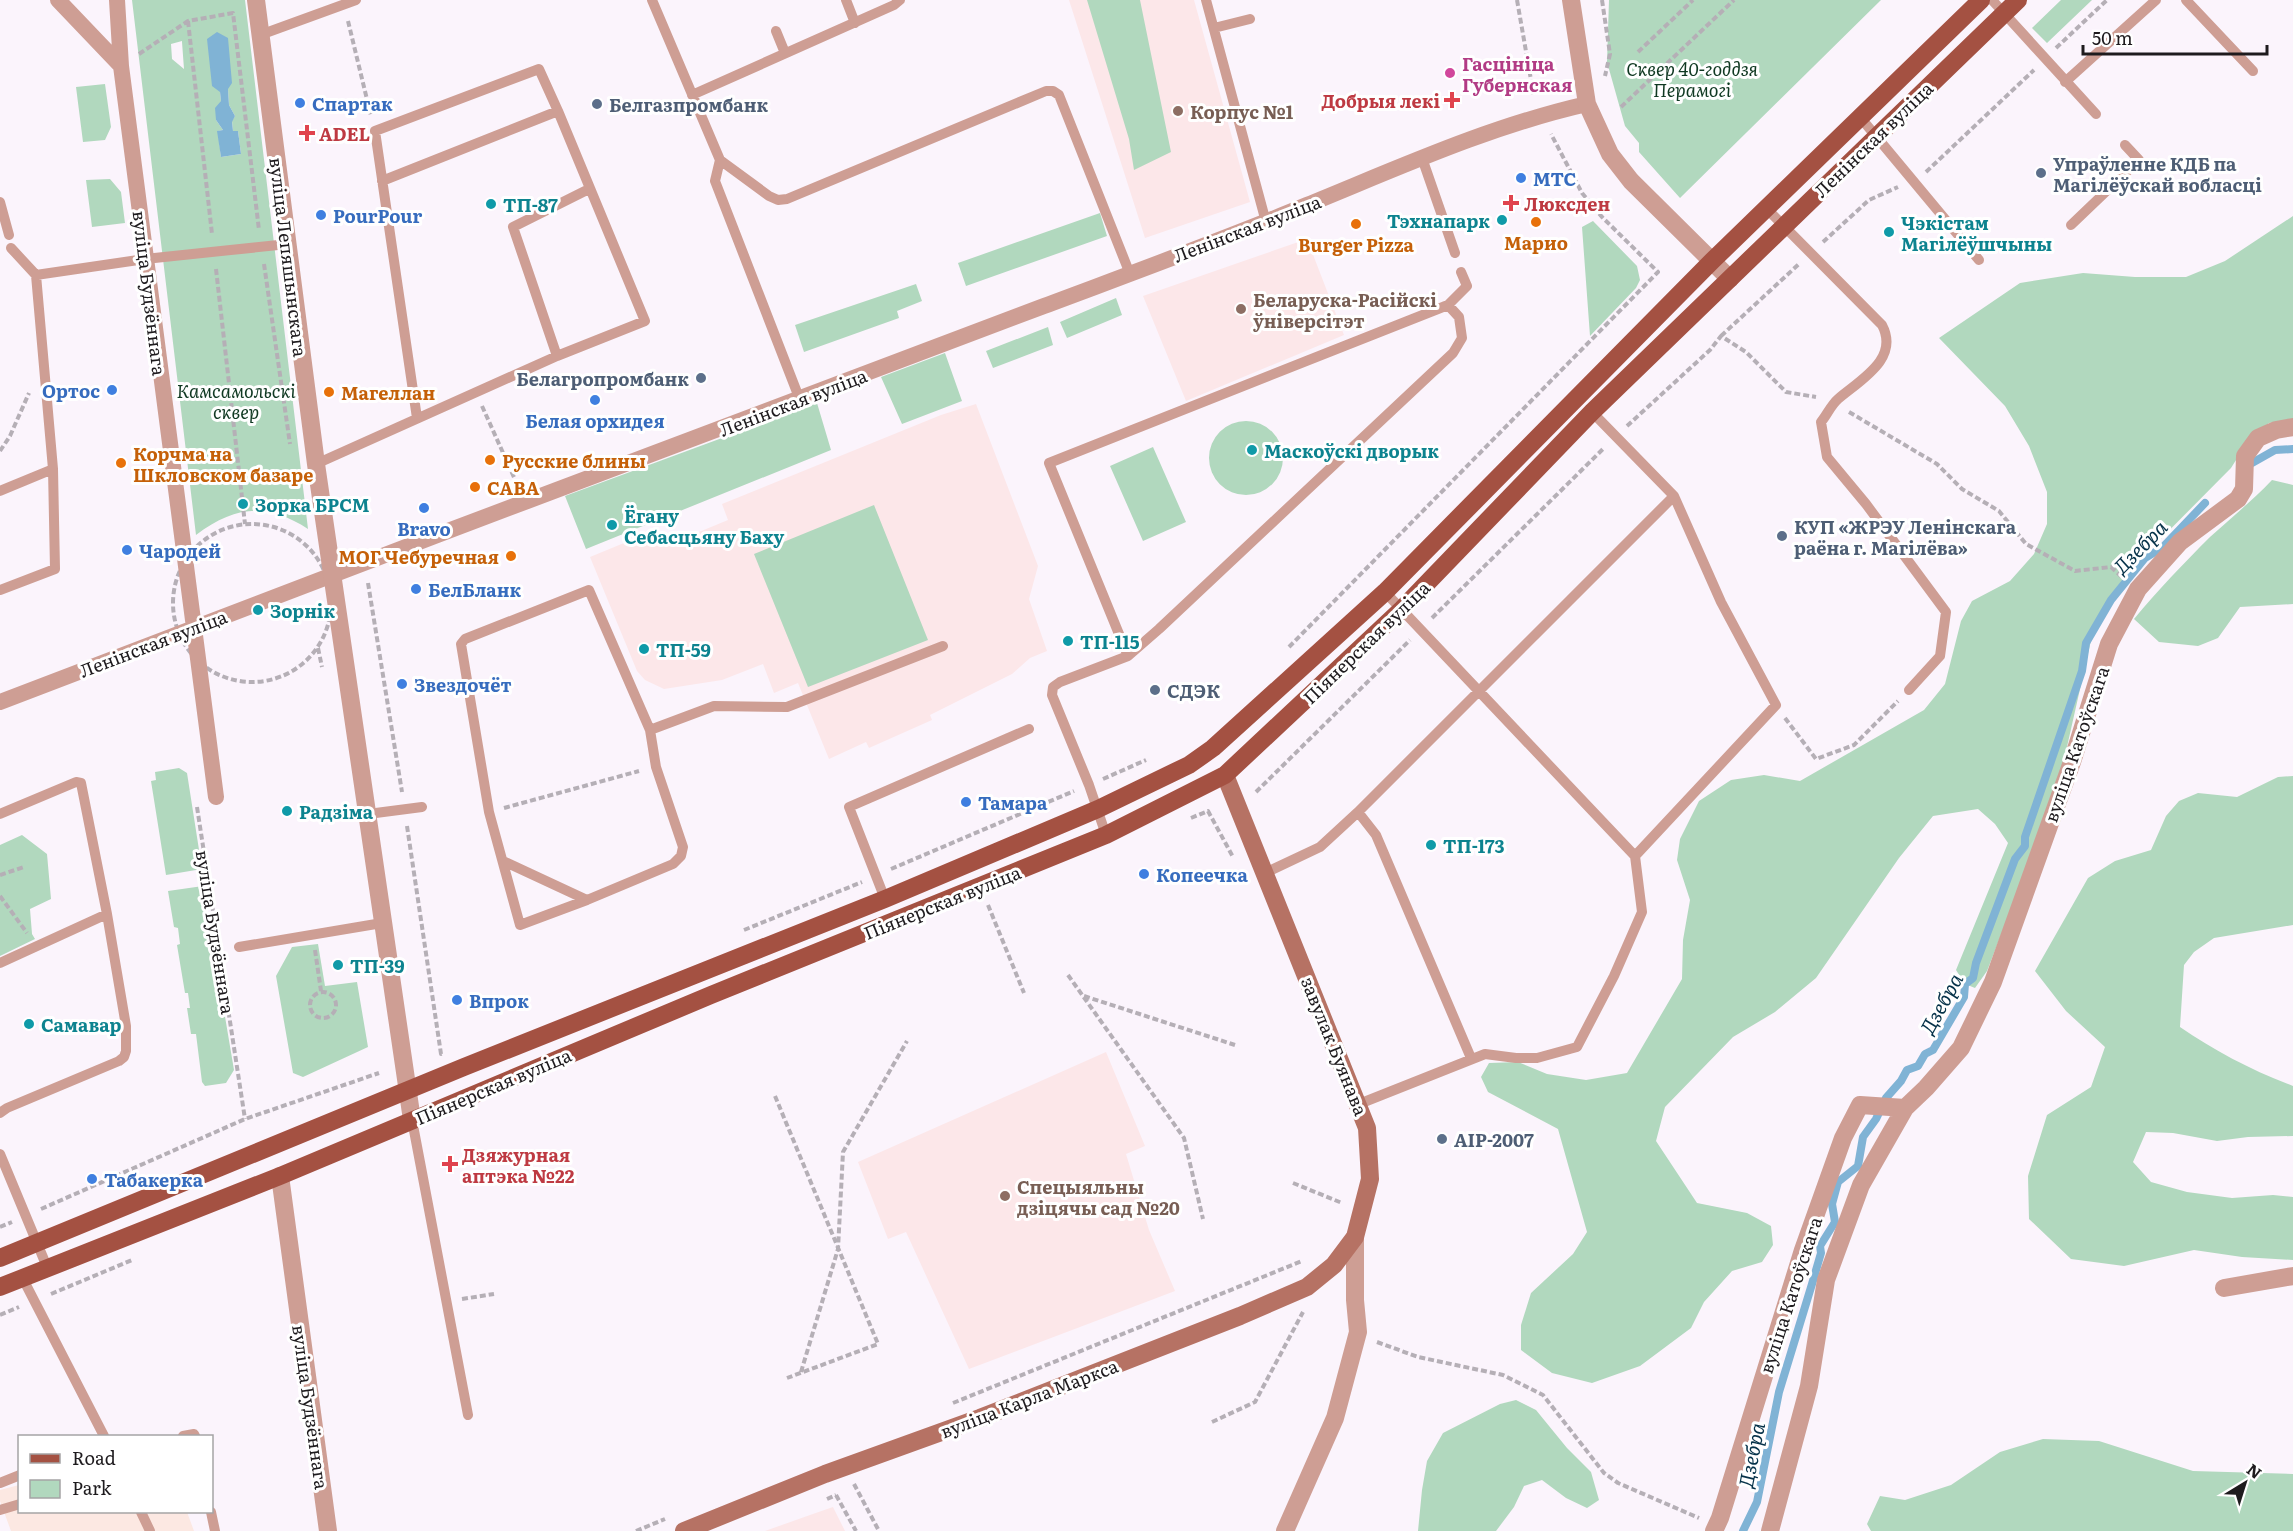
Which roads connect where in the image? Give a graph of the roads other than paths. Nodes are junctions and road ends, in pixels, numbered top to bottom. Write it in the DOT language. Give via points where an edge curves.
graph roads {
  1 [pos="58,0"];
  2 [pos="117,0"];
  3 [pos="256,0"];
  4 [pos="356,0"];
  5 [pos="652,0"];
  6 [pos="846,0"];
  7 [pos="900,0"];
  8 [pos="1206,0"];
  9 [pos="1571,0"];
  10 [pos="1981,0"];
  11 [pos="2018,0"];
  12 [pos="2156,0"];
  13 [pos="2186,0"];
  14 [pos="1998,7"];
  15 [pos="1250,19"];
  16 [pos="855,22"];
  17 [pos="1214,28"];
  18 [pos="776,31"];
  19 [pos="260,35"];
  20 [pos="785,53"];
  21 [pos="121,66"];
  22 [pos="2253,71"];
  23 [pos="2066,82"];
  24 [pos="692,95"];
  25 [pos="1587,104"];
  26 [pos="558,111"];
  27 [pos="2096,114"];
  28 [pos="1860,117"];
  29 [pos="1876,136"];
  30 [pos="2125,145"];
  31 [pos="1422,158"];
  32 [pos="720,160"];
  33 [pos="382,182"];
  34 [pos="589,189"];
  35 [pos="0,202"];
  36 [pos="1767,209"];
  37 [pos="1266,222"];
  38 [pos="2071,225"];
  39 [pos="1783,226"];
  40 [pos="9,235"];
  41 [pos="288,244"];
  42 [pos="11,248"];
  43 [pos="1455,253"];
  44 [pos="145,259"];
  45 [pos="1979,260"];
  46 [pos="1712,261"];
  47 [pos="1461,272"];
  48 [pos="1130,274"];
  49 [pos="36,275"];
  50 [pos="1730,279"];
  51 [pos="1448,305"];
  52 [pos="556,356"];
  53 [pos="800,400"];
  54 [pos="1592,412"];
  55 [pos="417,418"];
  56 [pos="2293,427"];
  57 [pos="316,464"];
  58 [pos="53,469"];
  59 [pos="0,490"];
  60 [pos="1674,496"];
  61 [pos="334,574"];
  62 [pos="0,590"];
  63 [pos="1385,592"];
  64 [pos="1402,609"];
  65 [pos="193,627"];
  66 [pos="943,646"];
  67 [pos="1128,656"];
  68 [pos="1909,690"];
  69 [pos="1479,691"];
  70 [pos="0,702"];
  71 [pos="1029,729"];
  72 [pos="650,730"];
  73 [pos="1213,748"];
  74 [pos="1225,775"];
  75 [pos="216,797"];
  76 [pos="422,807"];
  77 [pos="1098,809"];
  78 [pos="1358,812"];
  79 [pos="0,814"];
  80 [pos="368,814"];
  81 [pos="1106,835"];
  82 [pos="1635,856"];
  83 [pos="503,861"];
  84 [pos="1265,873"];
  85 [pos="885,899"];
  86 [pos="587,900"];
  87 [pos="107,914"];
  88 [pos="382,923"];
  89 [pos="239,947"];
  90 [pos="0,963"];
  91 [pos="1471,1058"];
  92 [pos="409,1091"];
  93 [pos="1359,1104"];
  94 [pos="1905,1108"];
  95 [pos="0,1113"];
  96 [pos="412,1120"];
  97 [pos="0,1154"];
  98 [pos="280,1176"];
  99 [pos="1355,1237"];
  100 [pos="38,1243"];
  101 [pos="0,1258"];
  102 [pos="47,1267"];
  103 [pos="2293,1276"];
  104 [pos="22,1277"];
  105 [pos="0,1287"];
  106 [pos="2224,1288"];
  107 [pos="468,1415"];
  108 [pos="103,1435"];
  109 [pos="18,1476"];
  110 [pos="0,1483"];
  111 [pos="18,1504"];
  112 [pos="0,1510"];
  113 [pos="141,1513"];
  114 [pos="211,1513"];
  115 [pos="1715,1528"];
  116 [pos="150,1531"];
  117 [pos="215,1531"];
  118 [pos="328,1531"];
  119 [pos="684,1531"];
  120 [pos="1284,1531"];
  121 [pos="1770,1531"];
  1 -- 21 [label="street"];
  2 -- 21 [label="street, вуліца Будзённага"];
  3 -- 19 [label="street, вуліца Лепяшынскага"];
  4 -- 19 [label="lane"];
  5 -- 24 [label="lane"];
  6 -- 16 [label="lane"];
  7 -- 16 [label="lane"];
  8 -- 17 [label="lane"];
  9 -- 25 [label="street"];
  10 -- 28 [label="main road, Ленінская вуліца"];
  11 -- 14 [label="main road, Ленінская вуліца"];
  12 -- 23 [label="lane"];
  13 -- 22 [label="lane"];
  14 -- 23 [label="lane"];
  14 -- 29 [label="main road, Ленінская вуліца"];
  15 -- 17 [label="lane"];
  16 -- 20 [label="lane"];
  17 -- 37 [label="lane"];
  18 -- 20 [label="lane"];
  19 -- 41 [label="street, вуліца Лепяшынскага"];
  20 -- 24 [label="lane"];
  21 -- 44 [label="street, вуліца Будзённага"];
  23 -- 27 [label="lane"];
  24 -- 32 [label="lane"];
  25 -- 31 [label="street, Ленінская вуліца" via="1541,114"];
  25 -- 46 [label="street" via="1610,154 1630,181"];
  26 -- 33 [label="lane"];
  26 -- 33 [label="lane" via="539,69 375,131"];
  26 -- 34 [label="lane"];
  28 -- 29 [label="lane"];
  28 -- 36 [label="main road, Ленінская вуліца"];
  29 -- 39 [label="main road, Ленінская вуліца"];
  29 -- 45 [label="lane"];
  30 -- 38 [label="lane" via="2139,160"];
  31 -- 37 [label="street, Ленінская вуліца"];
  31 -- 43 [label="lane"];
  32 -- 48 [label="lane" via="769,196 787,199 1053,91 1059,95"];
  32 -- 53 [label="lane" via="715,181"];
  33 -- 55 [label="lane"];
  34 -- 52 [label="lane" via="513,227"];
  34 -- 52 [label="lane" via="645,321"];
  35 -- 40 [label="lane"];
  36 -- 39 [label="lane"];
  36 -- 46 [label="main road, Ленінская вуліца"];
  37 -- 48 [label="street, Ленінская вуліца"];
  39 -- 50 [label="main road, Ленінская вуліца"];
  39 -- 68 [label="lane" via="1886,333 1881,361 1836,401 1821,422 1827,458 1946,612 1940,656"];
  41 -- 44 [label="lane"];
  41 -- 57 [label="street, вуліца Лепяшынскага"];
  42 -- 49 [label="lane"];
  44 -- 49 [label="lane"];
  44 -- 65 [label="street, вуліца Будзённага"];
  46 -- 50 [label="street"];
  46 -- 63 [label="main road, Піянерская вуліца"];
  47 -- 51 [label="lane" via="1467,286"];
  48 -- 53 [label="street, Ленінская вуліца"];
  49 -- 58 [label="lane"];
  50 -- 54 [label="main road, Піянерская вуліца"];
  51 -- 67 [label="lane" via="1459,317 1462,338 1453,353"];
  51 -- 67 [label="lane" via="1049,463"];
  52 -- 55 [label="lane"];
  53 -- 61 [label="street, Ленінская вуліца"];
  54 -- 60 [label="lane"];
  54 -- 64 [label="main road, Піянерская вуліца"];
  55 -- 57 [label="lane"];
  56 -- 94 [label="street, вуліца Катоўскага" via="2258,438 2245,456 2244,489 2238,499 2180,542 2138,590 2109,644 2072,762 1993,982 1960,1048"];
  57 -- 61 [label="street, вуліца Лепяшынскага"];
  58 -- 59 [label="lane"];
  58 -- 62 [label="lane" via="55,569"];
  60 -- 69 [label="lane"];
  60 -- 82 [label="lane" via="1721,602 1776,705"];
  61 -- 65 [label="street, Ленінская вуліца"];
  61 -- 80 [label="street, вуліца Лепяшынскага"];
  63 -- 64 [label="lane"];
  63 -- 73 [label="main road, Піянерская вуліца"];
  64 -- 69 [label="lane"];
  64 -- 74 [label="main road, Піянерская вуліца"];
  65 -- 70 [label="street, Ленінская вуліца"];
  65 -- 75 [label="street, вуліца Будзённага"];
  66 -- 72 [label="lane" via="787,707 714,706"];
  67 -- 77 [label="lane" via="1053,687 1052,694"];
  69 -- 78 [label="lane"];
  69 -- 82 [label="lane"];
  71 -- 85 [label="lane" via="849,807"];
  72 -- 83 [label="lane" via="589,590 465,639 460,650 489,812"];
  72 -- 86 [label="lane" via="656,767 683,847 681,856 673,864"];
  73 -- 74 [label="main road"];
  73 -- 77 [label="main road, Піянерская вуліца" via="1189,765"];
  74 -- 81 [label="main road, Піянерская вуліца"];
  74 -- 84 [label="main road, завулак Буянава"];
  76 -- 80 [label="lane"];
  77 -- 81 [label="lane"];
  77 -- 85 [label="main road, Піянерская вуліца"];
  78 -- 84 [label="lane" via="1320,847"];
  78 -- 91 [label="lane" via="1376,835"];
  79 -- 87 [label="lane" via="75,782 81,783"];
  80 -- 88 [label="street, вуліца Лепяшынскага"];
  81 -- 96 [label="main road, Піянерская вуліца"];
  82 -- 91 [label="lane" via="1642,912 1577,1047 1537,1058 1485,1054"];
  83 -- 86 [label="lane"];
  83 -- 86 [label="lane" via="520,925"];
  84 -- 93 [label="main road, завулак Буянава"];
  85 -- 92 [label="main road, Піянерская вуліца"];
  87 -- 90 [label="lane"];
  87 -- 95 [label="lane" via="126,1026 124,1057"];
  88 -- 89 [label="lane"];
  88 -- 92 [label="street, вуліца Лепяшынскага"];
  91 -- 93 [label="lane"];
  92 -- 96 [label="street, вуліца Лепяшынскага"];
  92 -- 100 [label="main road, Піянерская вуліца"];
  93 -- 99 [label="main road, завулак Буянава" via="1367,1128 1370,1179"];
  94 -- 115 [label="street, вуліца Катоўскага" via="1860,1105 1843,1138 1803,1250"];
  94 -- 121 [label="street, вуліца Катоўскага" via="1861,1185 1826,1280 1809,1386"];
  96 -- 98 [label="main road, Піянерская вуліца"];
  96 -- 107 [label="lane"];
  97 -- 100 [label="lane"];
  98 -- 102 [label="main road, Піянерская вуліца"];
  98 -- 118 [label="street, вуліца Будзённага"];
  99 -- 119 [label="main road, вуліца Карла Маркса" via="1334,1265 1307,1287"];
  99 -- 120 [label="street, завулак Буянава" via="1358,1332 1335,1418"];
  100 -- 101 [label="main road, Піянерская вуліца"];
  100 -- 102 [label="lane"];
  102 -- 104 [label="main road, Піянерская вуліца"];
  103 -- 106 [label="street"];
  104 -- 105 [label="main road, Піянерская вуліца"];
  104 -- 108 [label="lane"];
  109 -- 110 [label="lane"];
  111 -- 112 [label="lane"];
  113 -- 116 [label="lane"];
  114 -- 117 [label="lane"];
}
